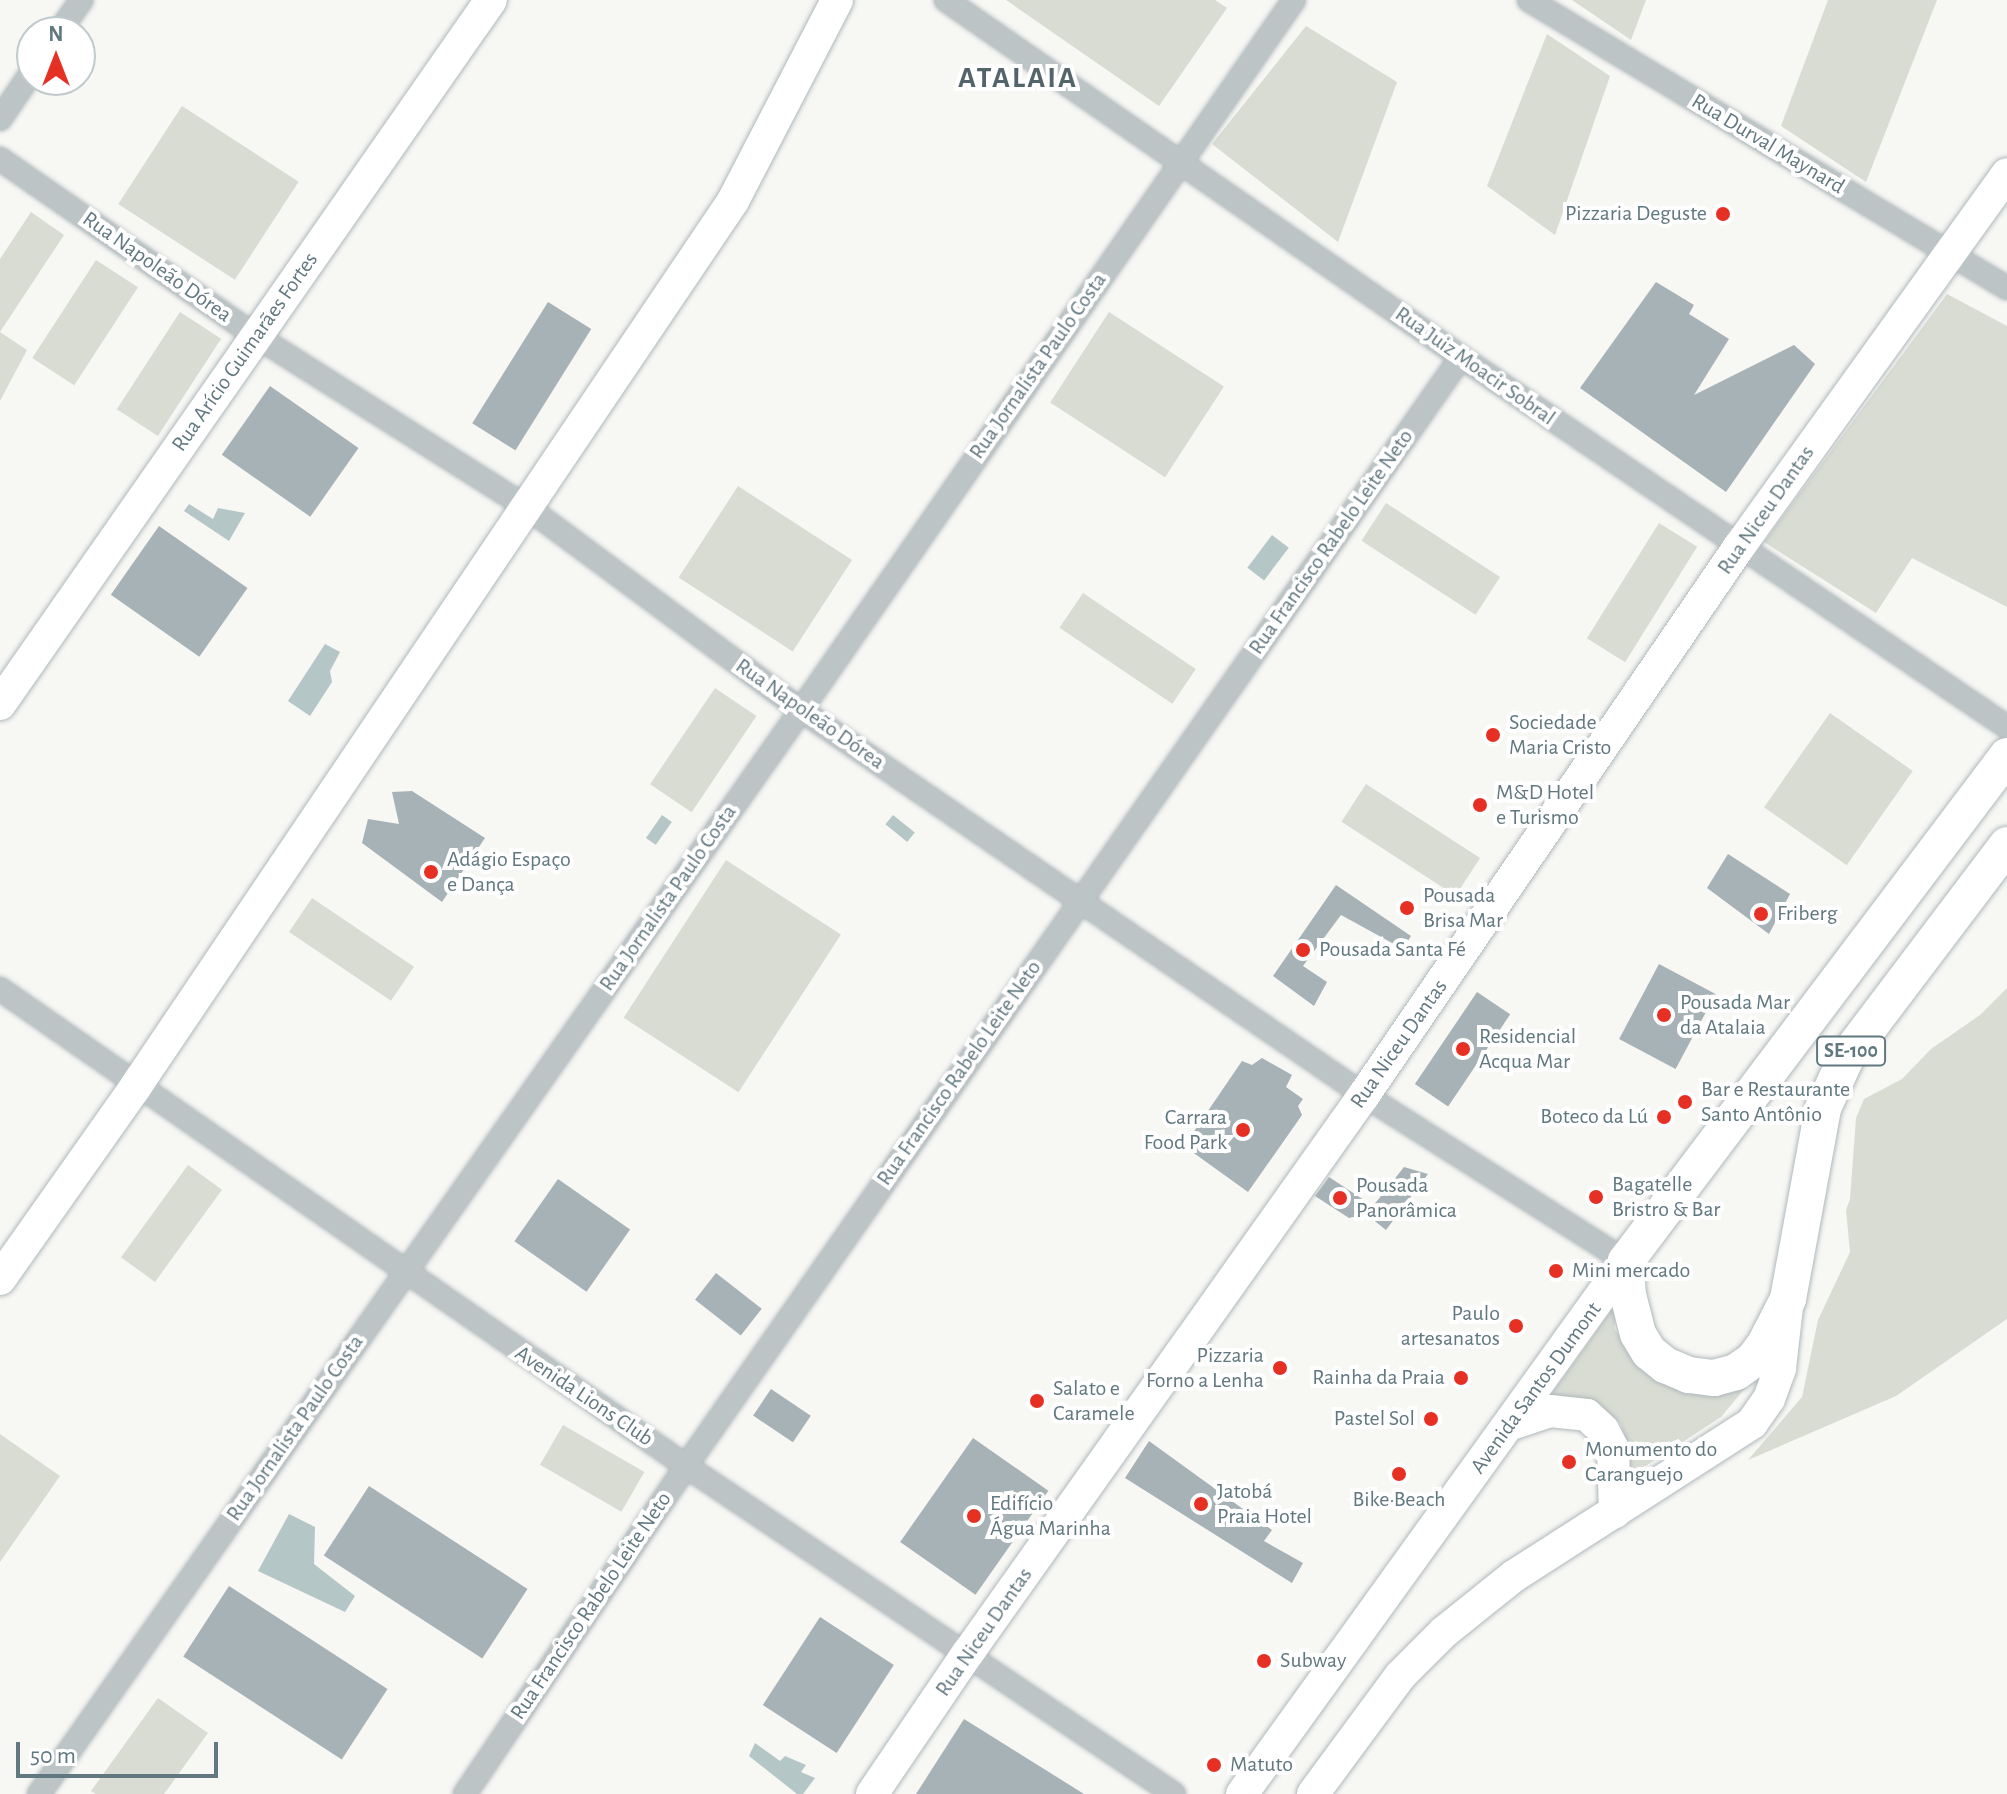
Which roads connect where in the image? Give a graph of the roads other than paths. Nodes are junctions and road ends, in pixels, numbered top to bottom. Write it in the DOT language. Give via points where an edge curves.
graph roads {
  1 [pos="491,0"];
  2 [pos="837,0"];
  3 [pos="946,0"];
  4 [pos="1294,0"];
  5 [pos="1529,0"];
  6 [pos="16,96"];
  7 [pos="0,119"];
  8 [pos="0,159"];
  9 [pos="1180,159"];
  10 [pos="2007,174"];
  11 [pos="1951,253"];
  12 [pos="2007,288"];
  13 [pos="256,336"];
  14 [pos="1461,357"];
  15 [pos="528,508"];
  16 [pos="1739,547"];
  17 [pos="0,704"];
  18 [pos="801,710"];
  19 [pos="2007,727"];
  20 [pos="2007,756"];
  21 [pos="2007,845"];
  22 [pos="1079,899"];
  23 [pos="0,989"];
  24 [pos="136,1086"];
  25 [pos="1364,1095"];
  26 [pos="1626,1261"];
  27 [pos="404,1272"];
  28 [pos="0,1279"];
  29 [pos="1788,1299"];
  30 [pos="1511,1424"];
  31 [pos="686,1466"];
  32 [pos="1615,1512"];
  33 [pos="968,1653"];
  34 [pos="39,1794"];
  35 [pos="465,1794"];
  36 [pos="872,1794"];
  37 [pos="1174,1794"];
  38 [pos="1242,1794"];
  39 [pos="1313,1794"];
  1 -- 13 [label="street, Rua Arício Guimarães Fortes"];
  2 -- 15 [label="street" via="733,201"];
  3 -- 9 [label="street, Rua Juiz Moacir Sobral"];
  4 -- 9 [label="street, Rua Jornalista Paulo Costa"];
  5 -- 11 [label="street, Rua Durval Maynard"];
  6 -- 7 [label="street"];
  8 -- 13 [label="street, Rua Napoleão Dórea"];
  9 -- 14 [label="street, Rua Juiz Moacir Sobral"];
  9 -- 18 [label="street, Rua Jornalista Paulo Costa"];
  10 -- 11 [label="street, Rua Niceu Dantas"];
  11 -- 12 [label="street, Rua Durval Maynard"];
  11 -- 16 [label="street, Rua Niceu Dantas"];
  13 -- 15 [label="street, Rua Napoleão Dórea"];
  13 -- 17 [label="street, Rua Arício Guimarães Fortes"];
  14 -- 16 [label="street, Rua Juiz Moacir Sobral"];
  14 -- 22 [label="street, Rua Francisco Rabelo Leite Neto"];
  15 -- 18 [label="street, Rua Napoleão Dórea"];
  15 -- 24 [label="street"];
  16 -- 19 [label="street, Rua Juiz Moacir Sobral"];
  16 -- 25 [label="street, Rua Niceu Dantas"];
  18 -- 22 [label="street, Rua Napoleão Dórea"];
  18 -- 27 [label="street, Rua Jornalista Paulo Costa"];
  20 -- 26 [label="main road, Avenida Santos Dumont / SE-100"];
  21 -- 29 [label="main road, SE-100" via="1846,1058 1823,1108"];
  22 -- 25 [label="street, Rua Napoleão Dórea"];
  22 -- 31 [label="street, Rua Francisco Rabelo Leite Neto"];
  23 -- 24 [label="street, Avenida Lions Club"];
  24 -- 27 [label="street, Avenida Lions Club"];
  24 -- 28 [label="street"];
  25 -- 26 [label="street, Rua Napoleão Dórea"];
  25 -- 33 [label="street, Rua Niceu Dantas"];
  26 -- 29 [label="main road" via="1631,1312 1642,1343 1665,1365 1689,1375 1714,1378 1753,1360"];
  26 -- 30 [label="street, Avenida Santos Dumont / SE-100"];
  27 -- 31 [label="street, Avenida Lions Club"];
  27 -- 34 [label="street, Rua Jornalista Paulo Costa"];
  29 -- 32 [label="street, SE-100" via="1780,1368 1769,1399 1752,1423"];
  30 -- 32 [label="street" via="1550,1411 1587,1415 1613,1449"];
  30 -- 38 [label="street, Avenida Santos Dumont / SE-100"];
  31 -- 33 [label="street, Avenida Lions Club"];
  31 -- 35 [label="street, Rua Francisco Rabelo Leite Neto"];
  32 -- 39 [label="street, SE-100" via="1514,1576 1444,1632 1400,1676"];
  33 -- 36 [label="street, Rua Niceu Dantas"];
  33 -- 37 [label="street, Avenida Lions Club"];
}
